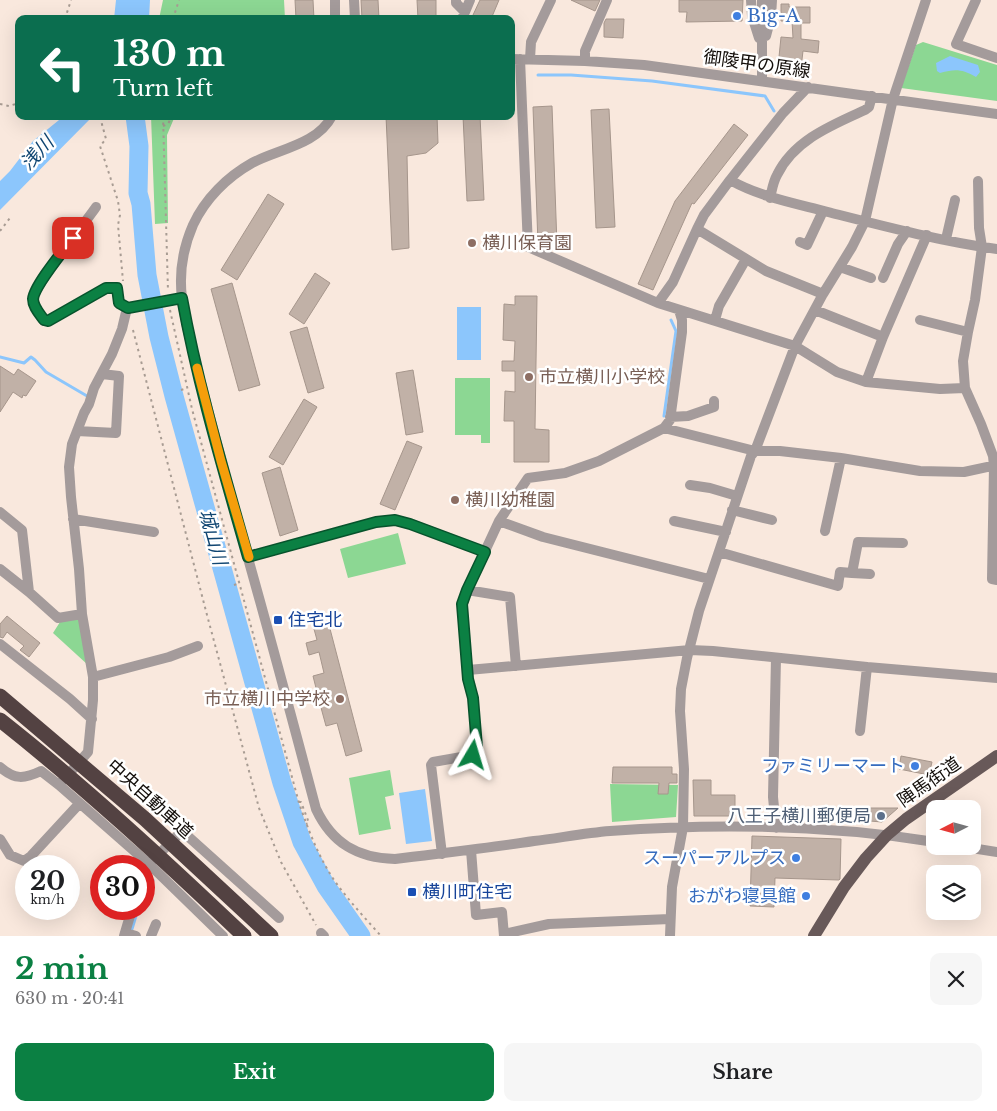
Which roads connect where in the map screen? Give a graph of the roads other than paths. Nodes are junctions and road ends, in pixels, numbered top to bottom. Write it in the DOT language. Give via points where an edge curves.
graph roads {
  1 [pos="335,0"];
  2 [pos="354,0"];
  3 [pos="456,0"];
  4 [pos="470,0"];
  5 [pos="551,0"];
  6 [pos="607,0"];
  7 [pos="751,0"];
  8 [pos="762,0"];
  9 [pos="772,0"];
  10 [pos="926,0"];
  11 [pos="976,0"];
  12 [pos="335,15"];
  13 [pos="355,15"];
  14 [pos="462,15"];
  15 [pos="463,15"];
  16 [pos="762,48"];
  17 [pos="997,58"];
  18 [pos="520,59"];
  19 [pos="584,61"];
  20 [pos="762,81"];
  21 [pos="808,87"];
  22 [pos="872,96"];
  23 [pos="893,99"];
  24 [pos="997,114"];
  25 [pos="329,120"];
  26 [pos="730,180"];
  27 [pos="978,181"];
  28 [pos="770,198"];
  29 [pos="956,200"];
  30 [pos="96,206"];
  31 [pos="823,211"];
  32 [pos="865,221"];
  33 [pos="697,229"];
  34 [pos="907,231"];
  35 [pos="927,235"];
  36 [pos="946,239"];
  37 [pos="800,242"];
  38 [pos="982,247"];
  39 [pos="997,248"];
  40 [pos="746,259"];
  41 [pos="840,267"];
  42 [pos="871,278"];
  43 [pos="883,278"];
  44 [pos="823,294"];
  45 [pos="182,298"];
  46 [pos="658,303"];
  47 [pos="129,308"];
  48 [pos="679,310"];
  49 [pos="815,310"];
  50 [pos="715,320"];
  51 [pos="920,320"];
  52 [pos="968,332"];
  53 [pos="883,337"];
  54 [pos="795,346"];
  55 [pos="102,374"];
  56 [pos="866,382"];
  57 [pos="965,388"];
  58 [pos="714,401"];
  59 [pos="670,417"];
  60 [pos="664,428"];
  61 [pos="77,431"];
  62 [pos="755,451"];
  63 [pos="840,458"];
  64 [pos="996,466"];
  65 [pos="690,485"];
  66 [pos="737,496"];
  67 [pos="732,510"];
  68 [pos="0,512"];
  69 [pos="73,519"];
  70 [pos="674,520"];
  71 [pos="772,520"];
  72 [pos="499,521"];
  73 [pos="154,532"];
  74 [pos="726,532"];
  75 [pos="825,532"];
  76 [pos="904,544"];
  77 [pos="485,552"];
  78 [pos="718,552"];
  79 [pos="248,557"];
  80 [pos="0,569"];
  81 [pos="852,573"];
  82 [pos="870,574"];
  83 [pos="710,579"];
  84 [pos="997,580"];
  85 [pos="467,590"];
  86 [pos="29,592"];
  87 [pos="82,614"];
  88 [pos="0,644"];
  89 [pos="198,646"];
  90 [pos="690,650"];
  91 [pos="776,658"];
  92 [pos="516,666"];
  93 [pos="867,667"];
  94 [pos="468,670"];
  95 [pos="93,677"];
  96 [pos="997,678"];
  97 [pos="0,696"];
  98 [pos="92,719"];
  99 [pos="0,720"];
  100 [pos="860,731"];
  101 [pos="997,756"];
  102 [pos="0,767"];
  103 [pos="59,785"];
  104 [pos="79,804"];
  105 [pos="683,827"];
  106 [pos="776,828"];
  107 [pos="887,834"];
  108 [pos="0,839"];
  109 [pos="926,840"];
  110 [pos="981,849"];
  111 [pos="471,850"];
  112 [pos="997,852"];
  113 [pos="442,854"];
  114 [pos="138,855"];
  115 [pos="155,858"];
  116 [pos="155,870"];
  117 [pos="279,918"];
  118 [pos="670,919"];
  119 [pos="131,920"];
  120 [pos="156,924"];
  121 [pos="129,935"];
  122 [pos="504,935"];
  123 [pos="151,936"];
  124 [pos="223,936"];
  125 [pos="244,936"];
  126 [pos="271,936"];
  127 [pos="670,936"];
  128 [pos="814,936"];
  1 -- 12 [label="street"];
  2 -- 13 [label="street"];
  3 -- 14 [label="street"];
  4 -- 15 [label="street"];
  5 -- 18 [label="street"];
  6 -- 19 [label="street" via="585,51"];
  7 -- 16 [label="street" via="752,16"];
  8 -- 16 [label="street"];
  9 -- 16 [label="street" via="771,18"];
  10 -- 23 [label="street"];
  11 -- 17 [label="street" via="956,44"];
  16 -- 20 [label="street"];
  18 -- 19 [label="street, 御陵甲の原線"];
  18 -- 46 [label="street" via="528,247"];
  19 -- 20 [label="street, 御陵甲の原線" via="644,65"];
  20 -- 21 [label="street, 御陵甲の原線"];
  21 -- 22 [label="street, 御陵甲の原線"];
  21 -- 26 [label="street"];
  22 -- 23 [label="street, 御陵甲の原線"];
  22 -- 28 [label="street" via="865,110 823,129 788,158 776,176"];
  23 -- 24 [label="street, 御陵甲の原線"];
  23 -- 32 [label="street"];
  25 -- 45 [label="street" via="313,137 253,162 216,191 203,208 189,238 182,269"];
  26 -- 28 [label="street"];
  26 -- 33 [label="street"];
  27 -- 38 [label="street"];
  28 -- 31 [label="street"];
  29 -- 36 [label="street"];
  30 -- 47 [label="street" via="50,268 34,296 34,305 48,321 106,288 117,288 119,303"];
  31 -- 32 [label="street"];
  31 -- 37 [label="street" via="807,245"];
  32 -- 34 [label="street"];
  32 -- 41 [label="street"];
  33 -- 40 [label="street"];
  33 -- 46 [label="street" via="673,282"];
  34 -- 35 [label="street"];
  34 -- 43 [label="street"];
  35 -- 36 [label="street"];
  35 -- 53 [label="street"];
  36 -- 38 [label="street"];
  38 -- 39 [label="street"];
  38 -- 52 [label="street"];
  40 -- 44 [label="street" via="766,271"];
  40 -- 50 [label="street" via="719,306"];
  41 -- 42 [label="street"];
  41 -- 44 [label="street"];
  44 -- 49 [label="street"];
  45 -- 47 [label="street"];
  45 -- 79 [label="street" via="218,452"];
  46 -- 48 [label="street"];
  47 -- 55 [label="street"];
  48 -- 50 [label="street"];
  48 -- 59 [label="street" via="682,332"];
  49 -- 53 [label="street"];
  49 -- 54 [label="street"];
  50 -- 54 [label="street"];
  51 -- 52 [label="street"];
  52 -- 57 [label="street" via="963,361"];
  53 -- 56 [label="street"];
  54 -- 56 [label="street" via="837,372"];
  54 -- 62 [label="street"];
  55 -- 61 [label="street"];
  55 -- 61 [label="street" via="119,376 116,433"];
  56 -- 57 [label="street" via="940,389"];
  57 -- 64 [label="street"];
  58 -- 59 [label="street" via="714,407 688,416"];
  59 -- 60 [label="street"];
  60 -- 62 [label="street"];
  60 -- 72 [label="street" via="599,461 565,473 528,478"];
  61 -- 69 [label="street" via="69,467"];
  62 -- 63 [label="street"];
  62 -- 66 [label="street"];
  63 -- 64 [label="street" via="920,471 964,472"];
  63 -- 75 [label="street"];
  64 -- 84 [label="street" via="992,579"];
  65 -- 66 [label="street"];
  66 -- 67 [label="street"];
  67 -- 71 [label="street"];
  67 -- 74 [label="street"];
  68 -- 86 [label="street" via="22,530"];
  69 -- 73 [label="street"];
  69 -- 87 [label="street"];
  70 -- 74 [label="street"];
  72 -- 77 [label="street"];
  72 -- 83 [label="street" via="543,537"];
  74 -- 78 [label="street"];
  76 -- 81 [label="street" via="858,542"];
  77 -- 79 [label="street" via="395,520 376,522"];
  77 -- 85 [label="street"];
  78 -- 81 [label="street" via="838,586 840,572"];
  78 -- 83 [label="street"];
  79 -- 113 [label="street" via="313,800 323,824 344,844 372,857 395,859"];
  80 -- 86 [label="street"];
  81 -- 82 [label="street"];
  83 -- 90 [label="street"];
  85 -- 92 [label="street" via="510,597"];
  85 -- 94 [label="street" via="462,604"];
  86 -- 87 [label="street" via="58,618"];
  87 -- 95 [label="street"];
  88 -- 98 [label="street"];
  89 -- 95 [label="street"];
  90 -- 91 [label="street"];
  90 -- 92 [label="street"];
  90 -- 105 [label="street" via="681,689 680,711"];
  91 -- 93 [label="street"];
  91 -- 106 [label="street" via="773,783"];
  92 -- 94 [label="street"];
  93 -- 96 [label="street"];
  93 -- 100 [label="street"];
  94 -- 113 [label="street" via="477,747 473,755 431,765"];
  95 -- 98 [label="street"];
  97 -- 126 [label="highway, 中央自動車道" via="145,819"];
  98 -- 103 [label="street" via="88,752"];
  99 -- 125 [label="highway, 中央自動車道" via="53,762"];
  101 -- 107 [label="main road, 陣馬街道"];
  102 -- 103 [label="street" via="15,777 29,777 41,771"];
  103 -- 104 [label="street"];
  104 -- 108 [label="street" via="24,861 10,855"];
  104 -- 114 [label="street"];
  105 -- 106 [label="street"];
  105 -- 111 [label="street" via="607,831"];
  105 -- 118 [label="street"];
  106 -- 107 [label="street"];
  107 -- 109 [label="street"];
  107 -- 128 [label="main road, 陣馬街道" via="844,887"];
  110 -- 112 [label="street"];
  111 -- 113 [label="street"];
  111 -- 122 [label="street" via="476,915 502,912"];
  115 -- 117 [label="street" via="182,831"];
  116 -- 124 [label="street"];
  118 -- 122 [label="street" via="549,924"];
  118 -- 127 [label="street"];
  119 -- 121 [label="street"];
  120 -- 123 [label="street"];
}
